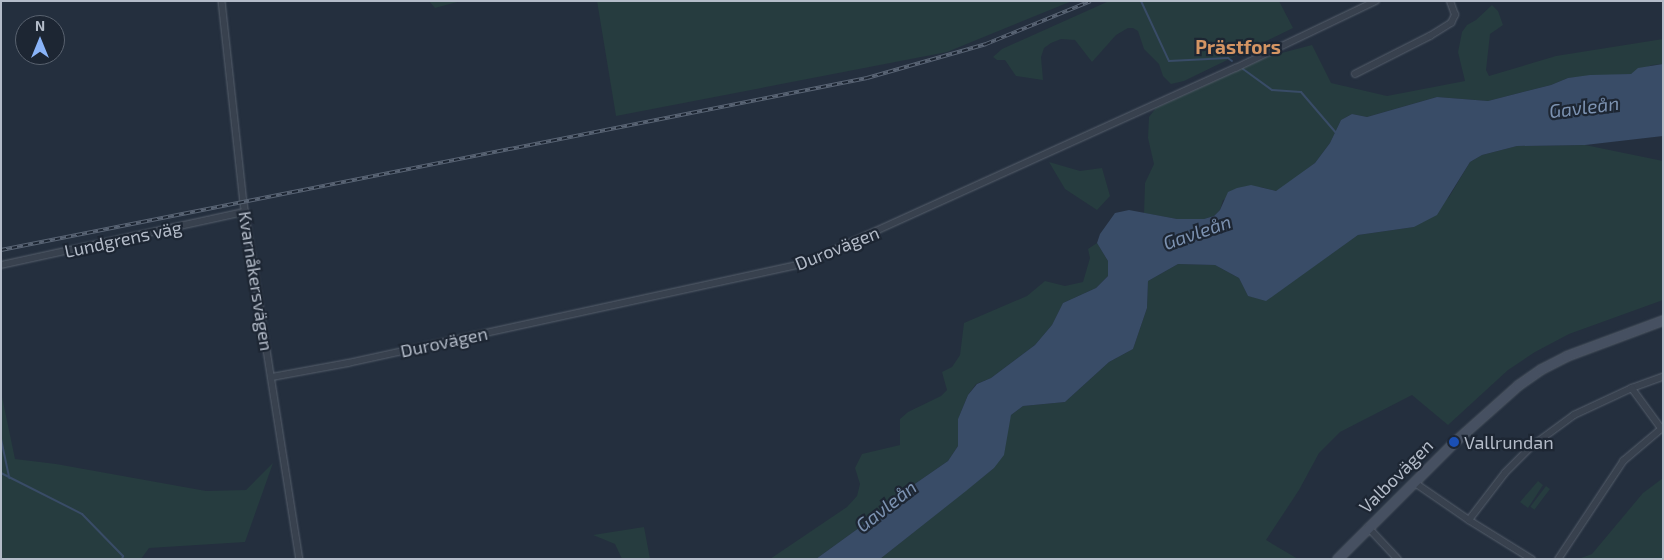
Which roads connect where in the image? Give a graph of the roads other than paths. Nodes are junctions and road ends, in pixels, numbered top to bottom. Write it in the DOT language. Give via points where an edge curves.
graph roads {
  1 [pos="222,1"];
  2 [pos="1376,1"];
  3 [pos="1450,1"];
  4 [pos="1363,4"];
  5 [pos="1355,74"];
  6 [pos="245,212"];
  7 [pos="1,265"];
  8 [pos="1663,320"];
  9 [pos="1663,377"];
  10 [pos="272,378"];
  11 [pos="1632,388"];
  12 [pos="1414,482"];
  13 [pos="1469,520"];
  14 [pos="1368,527"];
  15 [pos="300,559"];
  16 [pos="1337,559"];
  17 [pos="1398,559"];
  18 [pos="1532,559"];
  19 [pos="1560,559"];
  1 -- 6 [label="street, Kvarnåkersvägen"];
  2 -- 4 [label="street, Durovägen"];
  3 -- 5 [label="street" via="1455,15 1452,23"];
  4 -- 10 [label="street, Durovägen" via="1236,68 803,264"];
  6 -- 7 [label="street, Lundgrens väg"];
  6 -- 10 [label="street, Kvarnåkersvägen"];
  8 -- 12 [label="main road, Valbovägen" via="1596,343 1541,369 1511,392"];
  9 -- 11 [label="street"];
  10 -- 15 [label="street, Kvarnåkersvägen"];
  11 -- 13 [label="street" via="1574,415 1532,446 1505,473"];
  11 -- 19 [label="street" via="1662,429 1624,460"];
  12 -- 13 [label="street"];
  12 -- 14 [label="main road, Valbovägen"];
  13 -- 18 [label="street"];
  14 -- 16 [label="main road, Valbovägen"];
  14 -- 17 [label="street"];
}
